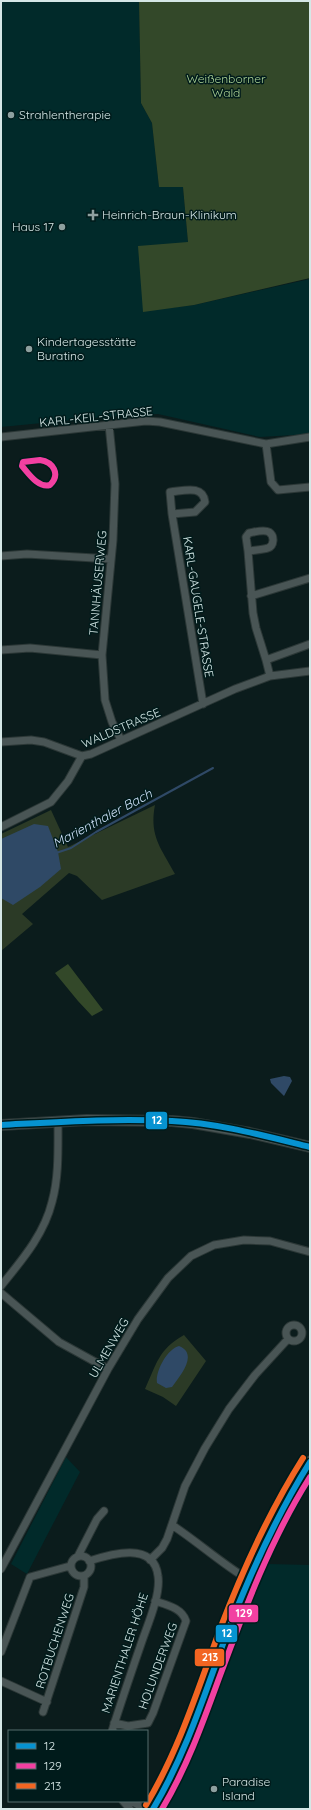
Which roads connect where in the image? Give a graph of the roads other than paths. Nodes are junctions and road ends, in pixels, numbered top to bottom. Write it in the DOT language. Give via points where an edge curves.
graph roads {
  1 [pos="109,425"];
  2 [pos="1,437"];
  3 [pos="310,437"];
  4 [pos="266,444"];
  5 [pos="310,488"];
  6 [pos="172,514"];
  7 [pos="248,551"];
  8 [pos="1,556"];
  9 [pos="111,559"];
  10 [pos="310,578"];
  11 [pos="251,596"];
  12 [pos="310,644"];
  13 [pos="1,650"];
  14 [pos="102,655"];
  15 [pos="266,660"];
  16 [pos="310,671"];
  17 [pos="270,676"];
  18 [pos="203,704"];
  19 [pos="121,740"];
  20 [pos="1,742"];
  21 [pos="82,756"];
  22 [pos="1,827"];
  23 [pos="58,1122"];
  24 [pos="1,1125"];
  25 [pos="310,1147"];
  26 [pos="310,1252"];
  27 [pos="4,1277"];
  28 [pos="1,1286"];
  29 [pos="1,1294"];
  30 [pos="288,1339"];
  31 [pos="108,1369"];
  32 [pos="310,1462"];
  33 [pos="104,1511"];
  34 [pos="172,1525"];
  35 [pos="78,1556"];
  36 [pos="150,1560"];
  37 [pos="89,1561"];
  38 [pos="70,1566"];
  39 [pos="1,1569"];
  40 [pos="84,1576"];
  41 [pos="249,1580"];
  42 [pos="155,1601"];
  43 [pos="1,1652"];
  44 [pos="1,1681"];
  45 [pos="47,1702"];
  46 [pos="43,1712"];
  47 [pos="114,1723"];
  48 [pos="112,1730"];
  49 [pos="126,1804"];
  50 [pos="130,1809"];
  51 [pos="145,1809"];
  52 [pos="153,1809"];
  1 -- 2 [label="street, KARL-KEIL-STRASSE"];
  1 -- 4 [label="street, KARL-KEIL-STRASSE" via="160,422"];
  1 -- 9 [label="street, TANNHÄUSERWEG" via="115,484"];
  3 -- 4 [label="street, KARL-KEIL-STRASSE"];
  4 -- 5 [label="street" via="270,482 278,490"];
  6 -- 6 [label="street, KARL-GAUGELE-STRASSE" via="170,492 201,492 205,502 195,512"];
  6 -- 18 [label="street, KARL-GAUGELE-STRASSE"];
  7 -- 11 [label="street"];
  8 -- 9 [label="street" via="27,554"];
  9 -- 14 [label="street, TANNHÄUSERWEG"];
  10 -- 11 [label="street"];
  11 -- 15 [label="street" via="256,628"];
  12 -- 15 [label="street"];
  13 -- 14 [label="street" via="30,648"];
  14 -- 19 [label="street, TANNHÄUSERWEG" via="105,700"];
  15 -- 17 [label="street"];
  16 -- 17 [label="street, WALDSTRASSE"];
  17 -- 18 [label="street, WALDSTRASSE"];
  18 -- 19 [label="street, WALDSTRASSE"];
  19 -- 21 [label="street, WALDSTRASSE"];
  20 -- 21 [label="street" via="44,742"];
  21 -- 22 [label="street, WALDSTRASSE" via="68,781 51,802"];
  23 -- 24 [label="street"];
  23 -- 25 [label="street" via="87,1120 193,1123"];
  23 -- 27 [label="street" via="58,1167 52,1203 40,1232 18,1266"];
  26 -- 31 [label="street, ULMENWEG" via="270,1241 244,1240 214,1245 191,1256 168,1278"];
  27 -- 28 [label="street"];
  29 -- 31 [label="street" via="59,1342"];
  30 -- 34 [label="street" via="251,1381 205,1448 185,1486"];
  31 -- 39 [label="street, ULMENWEG"];
  32 -- 41 [label="main road" via="262,1548"];
  33 -- 35 [label="street" via="97,1519"];
  34 -- 36 [label="street" via="162,1548"];
  34 -- 41 [label="street"];
  35 -- 37 [label="street"];
  35 -- 38 [label="street"];
  36 -- 37 [label="street" via="130,1552"];
  36 -- 42 [label="street, MARIENTHALER HÖHE" via="159,1577"];
  37 -- 40 [label="street" via="90,1570"];
  38 -- 40 [label="street" via="77,1575"];
  38 -- 43 [label="street" via="30,1577"];
  40 -- 45 [label="street, ROTBUCHENWEG" via="84,1587"];
  41 -- 52 [label="main road" via="192,1726 170,1778"];
  42 -- 47 [label="street, MARIENTHALER HÖHE"];
  42 -- 47 [label="street, HOLUNDERWEG" via="175,1608 184,1615 186,1621 148,1723 128,1726"];
  44 -- 45 [label="street"];
  45 -- 46 [label="street, ROTBUCHENWEG"];
  47 -- 48 [label="street, MARIENTHALER HÖHE"];
  49 -- 50 [label="street"];
  49 -- 51 [label="street"];
}
